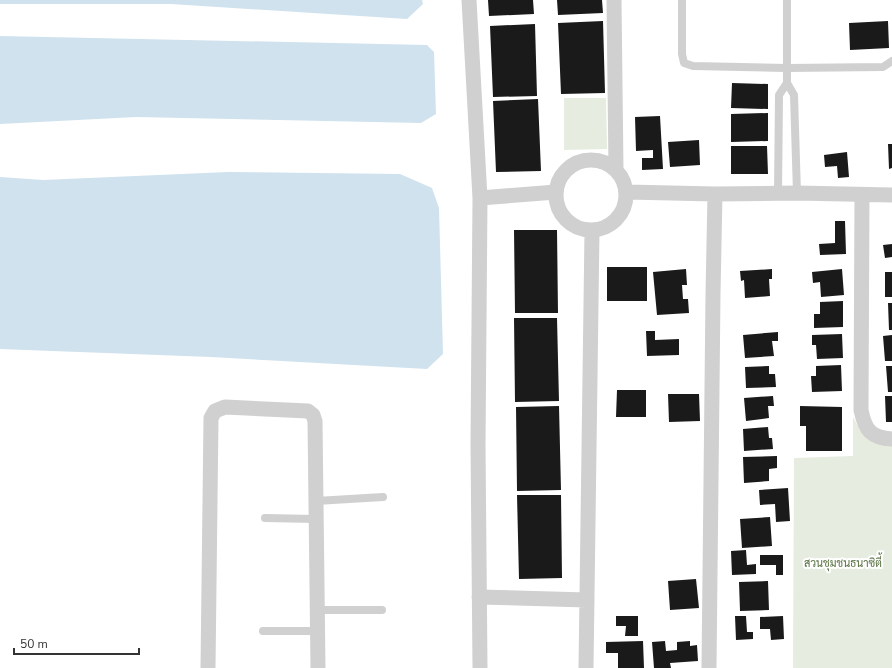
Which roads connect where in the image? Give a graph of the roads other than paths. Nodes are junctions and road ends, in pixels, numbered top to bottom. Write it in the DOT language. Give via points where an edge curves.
graph roads {
  1 [pos="469,0"];
  2 [pos="614,0"];
  3 [pos="682,0"];
  4 [pos="787,0"];
  5 [pos="892,61"];
  6 [pos="787,68"];
  7 [pos="787,83"];
  8 [pos="616,169"];
  9 [pos="556,192"];
  10 [pos="627,192"];
  11 [pos="797,193"];
  12 [pos="715,194"];
  13 [pos="778,194"];
  14 [pos="862,195"];
  15 [pos="892,195"];
  16 [pos="480,198"];
  17 [pos="592,231"];
  18 [pos="892,439"];
  19 [pos="383,497"];
  20 [pos="316,501"];
  21 [pos="265,518"];
  22 [pos="316,518"];
  23 [pos="479,597"];
  24 [pos="587,600"];
  25 [pos="317,610"];
  26 [pos="382,610"];
  27 [pos="263,631"];
  28 [pos="318,632"];
  29 [pos="208,668"];
  30 [pos="318,668"];
  31 [pos="480,668"];
  32 [pos="586,668"];
  33 [pos="709,668"];
  1 -- 16 [label="street"];
  2 -- 8 [label="street"];
  3 -- 6 [label="lane" via="684,62 693,66"];
  4 -- 6 [label="lane"];
  5 -- 6 [label="lane" via="883,67"];
  6 -- 7 [label="lane"];
  7 -- 11 [label="lane" via="794,95"];
  7 -- 13 [label="lane" via="779,95"];
  8 -- 9 [label="street" via="604,162 578,162 567,169 559,180"];
  8 -- 10 [label="street"];
  9 -- 16 [label="street"];
  9 -- 17 [label="street" via="557,204 570,224"];
  10 -- 12 [label="street"];
  10 -- 17 [label="street" via="626,204 614,224"];
  11 -- 13 [label="street"];
  11 -- 14 [label="street"];
  12 -- 13 [label="street"];
  12 -- 33 [label="street"];
  14 -- 15 [label="street"];
  14 -- 18 [label="street" via="861,410 863,421 869,431 881,438"];
  16 -- 23 [label="street"];
  17 -- 24 [label="street"];
  19 -- 20 [label="lane"];
  20 -- 22 [label="street"];
  20 -- 29 [label="street" via="313,415 308,412 226,407 215,411 211,418"];
  21 -- 22 [label="lane"];
  22 -- 25 [label="street"];
  23 -- 24 [label="street"];
  23 -- 31 [label="street"];
  24 -- 32 [label="street"];
  25 -- 26 [label="lane"];
  25 -- 28 [label="street"];
  27 -- 28 [label="lane"];
  28 -- 30 [label="street"];
}
